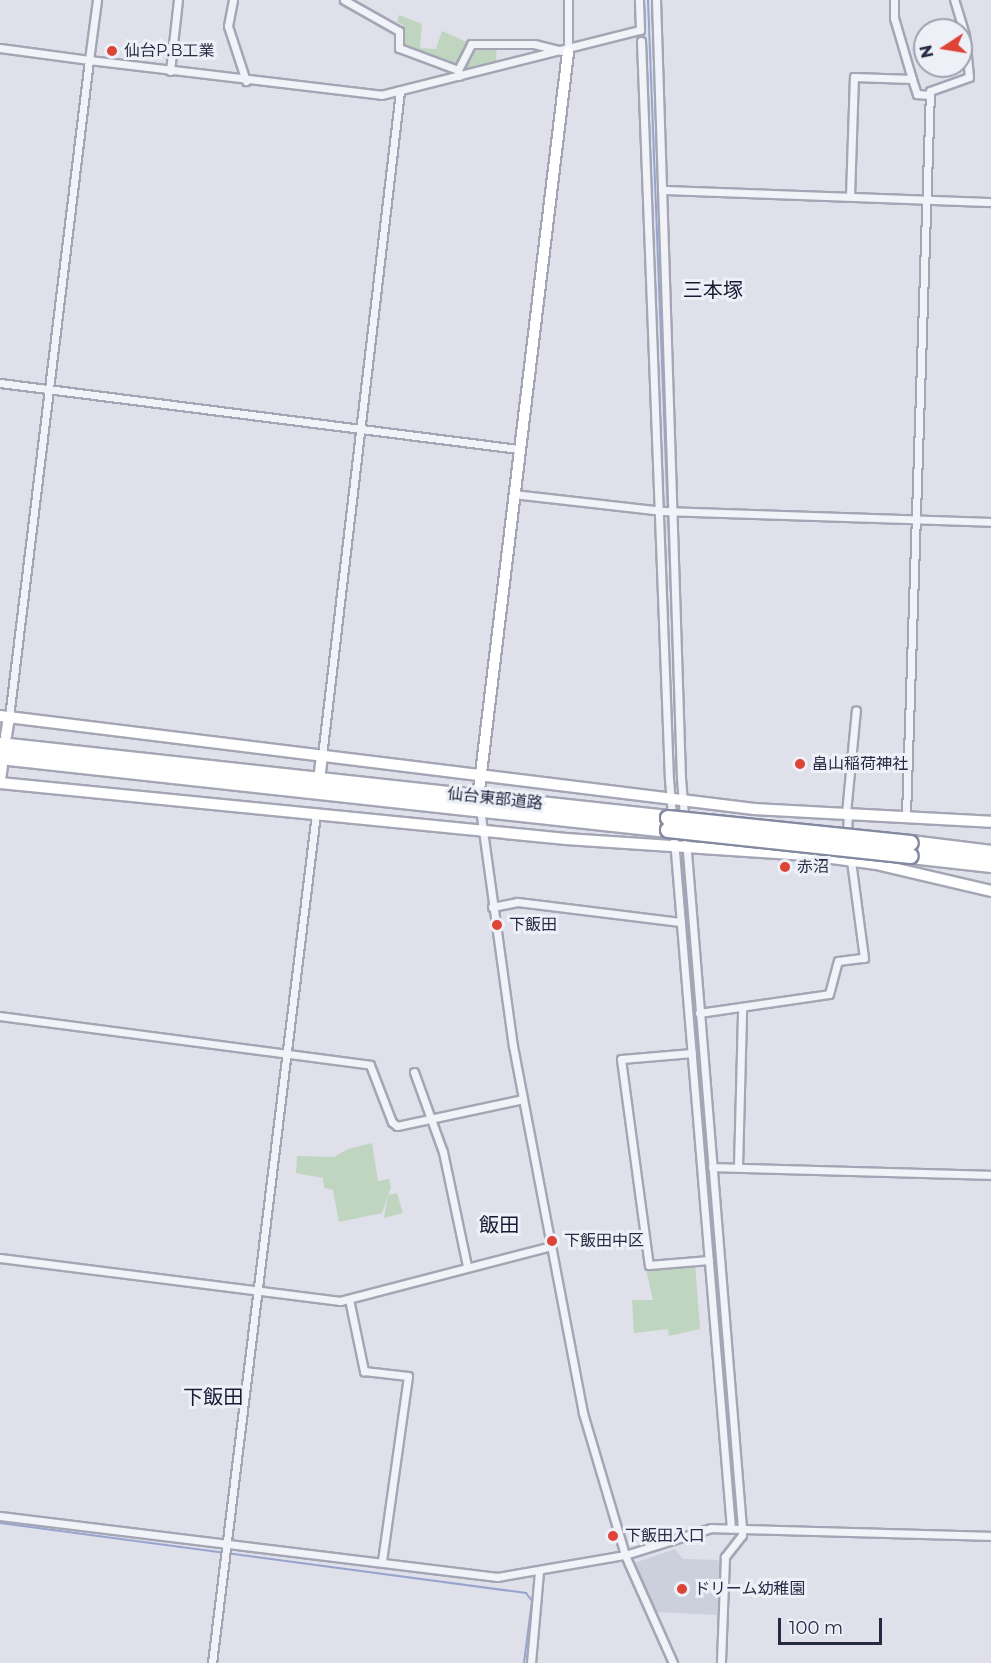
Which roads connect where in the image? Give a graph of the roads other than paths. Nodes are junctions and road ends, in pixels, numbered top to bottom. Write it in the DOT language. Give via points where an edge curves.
graph roads {
  1 [pos="97,0"];
  2 [pos="178,0"];
  3 [pos="233,0"];
  4 [pos="344,0"];
  5 [pos="568,0"];
  6 [pos="639,0"];
  7 [pos="656,0"];
  8 [pos="894,0"];
  9 [pos="954,0"];
  10 [pos="641,41"];
  11 [pos="0,48"];
  12 [pos="566,51"];
  13 [pos="89,60"];
  14 [pos="170,71"];
  15 [pos="459,73"];
  16 [pos="912,79"];
  17 [pos="246,81"];
  18 [pos="400,91"];
  19 [pos="930,95"];
  20 [pos="663,190"];
  21 [pos="850,196"];
  22 [pos="926,198"];
  23 [pos="991,202"];
  24 [pos="0,382"];
  25 [pos="49,389"];
  26 [pos="361,428"];
  27 [pos="518,449"];
  28 [pos="513,494"];
  29 [pos="666,511"];
  30 [pos="915,520"];
  31 [pos="991,522"];
  32 [pos="856,710"];
  33 [pos="5,716"];
  34 [pos="3,740"];
  35 [pos="322,756"];
  36 [pos="1,762"];
  37 [pos="320,772"];
  38 [pos="478,775"];
  39 [pos="0,781"];
  40 [pos="479,790"];
  41 [pos="318,798"];
  42 [pos="676,798"];
  43 [pos="847,813"];
  44 [pos="316,814"];
  45 [pos="906,815"];
  46 [pos="481,816"];
  47 [pos="991,822"];
  48 [pos="668,824"];
  49 [pos="483,830"];
  50 [pos="680,847"];
  51 [pos="911,850"];
  52 [pos="991,853"];
  53 [pos="848,860"];
  54 [pos="991,865"];
  55 [pos="991,891"];
  56 [pos="492,907"];
  57 [pos="681,922"];
  58 [pos="742,1009"];
  59 [pos="699,1012"];
  60 [pos="0,1016"];
  61 [pos="692,1053"];
  62 [pos="286,1055"];
  63 [pos="414,1072"];
  64 [pos="523,1099"];
  65 [pos="430,1117"];
  66 [pos="712,1167"];
  67 [pos="738,1167"];
  68 [pos="991,1175"];
  69 [pos="551,1246"];
  70 [pos="0,1258"];
  71 [pos="709,1260"];
  72 [pos="467,1266"];
  73 [pos="259,1290"];
  74 [pos="349,1299"];
  75 [pos="0,1516"];
  76 [pos="736,1528"];
  77 [pos="991,1536"];
  78 [pos="226,1545"];
  79 [pos="625,1555"];
  80 [pos="382,1562"];
  81 [pos="539,1572"];
  82 [pos="212,1663"];
  83 [pos="531,1663"];
  84 [pos="673,1663"];
  85 [pos="721,1663"];
  1 -- 13 [label="street"];
  2 -- 14 [label="street"];
  3 -- 17 [label="street" via="228,26"];
  4 -- 15 [label="street" via="399,32 399,48"];
  5 -- 12 [label="street"];
  6 -- 12 [label="street" via="640,30"];
  7 -- 20 [label="street"];
  8 -- 16 [label="street" via="894,18"];
  9 -- 19 [label="street" via="965,34 969,77 930,91"];
  10 -- 29 [label="street"];
  11 -- 13 [label="street"];
  12 -- 15 [label="street"];
  12 -- 15 [label="street" via="534,44 471,44"];
  12 -- 27 [label="street"];
  13 -- 14 [label="street"];
  13 -- 25 [label="street"];
  14 -- 17 [label="street"];
  15 -- 18 [label="street"];
  16 -- 19 [label="street" via="917,94"];
  16 -- 21 [label="street" via="854,77"];
  17 -- 18 [label="street" via="373,95"];
  18 -- 26 [label="street"];
  19 -- 22 [label="street"];
  20 -- 21 [label="street"];
  20 -- 29 [label="street"];
  21 -- 22 [label="street"];
  22 -- 23 [label="street"];
  22 -- 30 [label="street"];
  24 -- 25 [label="street"];
  25 -- 26 [label="street"];
  25 -- 33 [label="street"];
  26 -- 27 [label="street"];
  26 -- 35 [label="street"];
  27 -- 28 [label="street"];
  28 -- 29 [label="street"];
  28 -- 38 [label="street"];
  29 -- 30 [label="street"];
  29 -- 42 [label="street"];
  29 -- 42 [label="street"];
  30 -- 31 [label="street"];
  30 -- 45 [label="street"];
  32 -- 43 [label="street"];
  33 -- 34 [label="street"];
  33 -- 35 [label="street"];
  34 -- 48 [label="highway, 仙台東部道路"];
  35 -- 37 [label="street"];
  35 -- 38 [label="street"];
  36 -- 39 [label="street"];
  36 -- 48 [label="highway, 仙台東部道路"];
  38 -- 40 [label="street"];
  38 -- 42 [label="street"];
  39 -- 44 [label="street"];
  41 -- 44 [label="street"];
  42 -- 43 [label="street" via="754,809"];
  42 -- 50 [label="street"];
  42 -- 50 [label="street"];
  43 -- 45 [label="street"];
  43 -- 53 [label="street"];
  44 -- 49 [label="street"];
  44 -- 62 [label="street"];
  45 -- 47 [label="street"];
  46 -- 49 [label="street"];
  48 -- 51 [label="highway, 仙台東部道路, bridge"];
  49 -- 50 [label="street"];
  49 -- 56 [label="street"];
  50 -- 53 [label="street"];
  50 -- 57 [label="street"];
  50 -- 59 [label="street"];
  51 -- 52 [label="highway, 仙台東部道路"];
  51 -- 54 [label="highway, 仙台東部道路"];
  53 -- 55 [label="street"];
  53 -- 58 [label="street" via="864,958 838,961 829,994"];
  56 -- 57 [label="street" via="517,902"];
  56 -- 64 [label="street"];
  57 -- 61 [label="street"];
  58 -- 59 [label="street"];
  58 -- 67 [label="street"];
  59 -- 66 [label="street"];
  60 -- 62 [label="street"];
  61 -- 71 [label="street"];
  61 -- 71 [label="street" via="621,1059 649,1265"];
  62 -- 65 [label="street" via="370,1065 392,1122 397,1126"];
  62 -- 73 [label="street"];
  63 -- 65 [label="street"];
  64 -- 65 [label="street"];
  64 -- 69 [label="street"];
  65 -- 72 [label="street" via="455,1200"];
  66 -- 67 [label="street"];
  66 -- 76 [label="street"];
  67 -- 68 [label="street"];
  69 -- 72 [label="street"];
  69 -- 79 [label="street" via="583,1413"];
  70 -- 73 [label="street"];
  71 -- 76 [label="street"];
  72 -- 74 [label="street"];
  73 -- 74 [label="street"];
  73 -- 78 [label="street"];
  74 -- 80 [label="street" via="364,1371 408,1376"];
  75 -- 78 [label="street"];
  76 -- 77 [label="street"];
  76 -- 79 [label="street" via="711,1528"];
  76 -- 85 [label="street" via="742,1535 725,1557"];
  78 -- 80 [label="street"];
  78 -- 82 [label="street"];
  79 -- 81 [label="street"];
  79 -- 84 [label="street"];
  80 -- 81 [label="street" via="497,1577"];
  81 -- 83 [label="street"];
}
